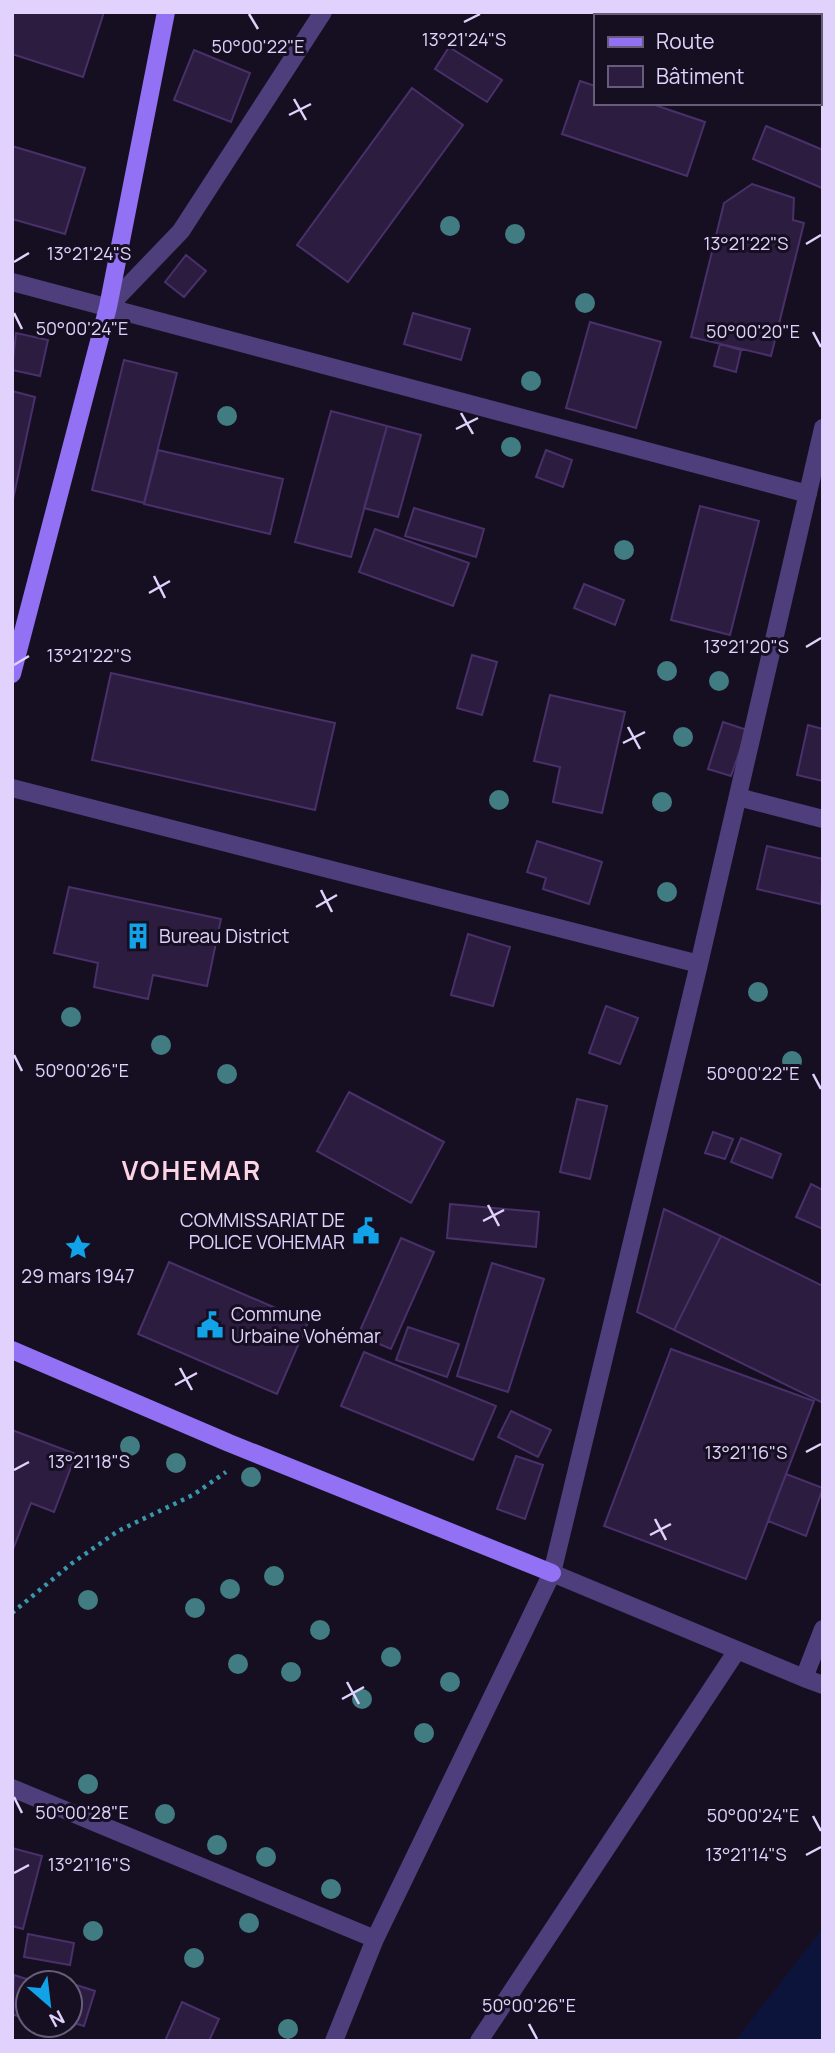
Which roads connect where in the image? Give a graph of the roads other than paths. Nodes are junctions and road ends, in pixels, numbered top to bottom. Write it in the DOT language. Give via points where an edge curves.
graph roads {
  1 [pos="166,12"];
  2 [pos="323,12"];
  3 [pos="12,282"];
  4 [pos="108,307"];
  5 [pos="823,428"];
  6 [pos="808,494"];
  7 [pos="12,674"];
  8 [pos="12,788"];
  9 [pos="738,797"];
  10 [pos="823,819"];
  11 [pos="699,964"];
  12 [pos="12,1350"];
  13 [pos="552,1573"];
  14 [pos="823,1629"];
  15 [pos="736,1652"];
  16 [pos="804,1678"];
  17 [pos="823,1685"];
  18 [pos="12,1788"];
  19 [pos="375,1939"];
  20 [pos="334,2041"];
  21 [pos="479,2041"];
  1 -- 4 [label="street"];
  2 -- 4 [label="street" via="181,231"];
  3 -- 4 [label="street"];
  4 -- 6 [label="street"];
  4 -- 7 [label="street"];
  5 -- 6 [label="street"];
  6 -- 9 [label="street"];
  8 -- 11 [label="street"];
  9 -- 10 [label="street"];
  9 -- 11 [label="street"];
  11 -- 13 [label="street"];
  12 -- 13 [label="street"];
  13 -- 15 [label="street"];
  13 -- 19 [label="street"];
  14 -- 16 [label="street"];
  15 -- 16 [label="street"];
  15 -- 21 [label="street"];
  16 -- 17 [label="street"];
  18 -- 19 [label="street"];
  19 -- 20 [label="street"];
}
